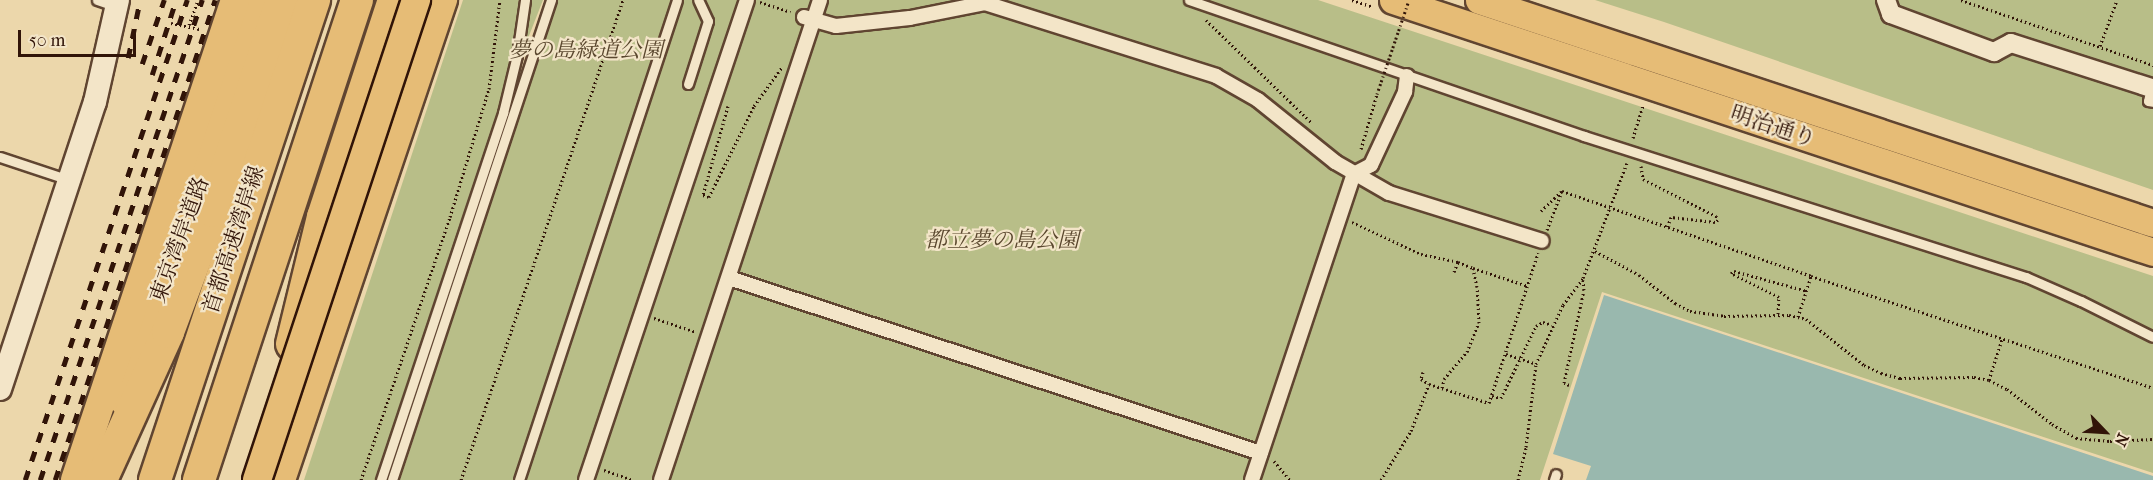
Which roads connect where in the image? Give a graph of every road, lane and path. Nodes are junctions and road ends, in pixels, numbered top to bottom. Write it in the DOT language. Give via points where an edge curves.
graph roads {
  1 [pos="196,0"];
  2 [pos="235,0"];
  3 [pos="262,0"];
  4 [pos="282,0"];
  5 [pos="314,0"];
  6 [pos="357,0"];
  7 [pos="394,0"];
  8 [pos="416,0"];
  9 [pos="443,0"];
  10 [pos="500,0"];
  11 [pos="525,0"];
  12 [pos="551,0"];
  13 [pos="623,0"];
  14 [pos="677,0"];
  15 [pos="698,0"];
  16 [pos="747,0"];
  17 [pos="756,0"];
  18 [pos="820,0"];
  19 [pos="1189,0"];
  20 [pos="1393,0"];
  21 [pos="1409,0"];
  22 [pos="1479,0"];
  23 [pos="1886,0"];
  24 [pos="1961,0"];
  25 [pos="2117,0"];
  26 [pos="111,2"];
  27 [pos="1200,15"];
  28 [pos="809,18"];
  29 [pos="171,22"];
  30 [pos="189,26"];
  31 [pos="200,28"];
  32 [pos="2100,47"];
  33 [pos="801,58"];
  34 [pos="2153,64"];
  35 [pos="1407,76"];
  36 [pos="688,84"];
  37 [pos="2152,95"];
  38 [pos="1644,103"];
  39 [pos="729,105"];
  40 [pos="1314,126"];
  41 [pos="1641,140"];
  42 [pos="0,157"];
  43 [pos="1354,174"];
  44 [pos="69,180"];
  45 [pos="1562,191"];
  46 [pos="1611,209"];
  47 [pos="1541,211"];
  48 [pos="1358,224"];
  49 [pos="2153,224"];
  50 [pos="1667,228"];
  51 [pos="1542,241"];
  52 [pos="1595,251"];
  53 [pos="2153,252"];
  54 [pos="1458,261"];
  55 [pos="1473,268"];
  56 [pos="1454,272"];
  57 [pos="1811,276"];
  58 [pos="729,278"];
  59 [pos="1583,278"];
  60 [pos="1528,286"];
  61 [pos="1806,291"];
  62 [pos="641,313"];
  63 [pos="1778,314"];
  64 [pos="1798,317"];
  65 [pos="1552,325"];
  66 [pos="709,336"];
  67 [pos="2153,337"];
  68 [pos="2002,339"];
  69 [pos="5,354"];
  70 [pos="1505,354"];
  71 [pos="1520,358"];
  72 [pos="1536,364"];
  73 [pos="1423,372"];
  74 [pos="1989,380"];
  75 [pos="1429,384"];
  76 [pos="1569,385"];
  77 [pos="1442,388"];
  78 [pos="2153,388"];
  79 [pos="0,389"];
  80 [pos="1492,396"];
  81 [pos="2153,439"];
  82 [pos="1262,450"];
  83 [pos="591,466"];
  84 [pos="75,480"];
  85 [pos="100,480"];
  86 [pos="155,480"];
  87 [pos="199,480"];
  88 [pos="257,480"];
  89 [pos="265,480"];
  90 [pos="281,480"];
  91 [pos="361,480"];
  92 [pos="381,480"];
  93 [pos="392,480"];
  94 [pos="461,480"];
  95 [pos="519,480"];
  96 [pos="586,480"];
  97 [pos="633,480"];
  98 [pos="661,480"];
  99 [pos="1252,480"];
  100 [pos="1290,480"];
  101 [pos="1381,480"];
  102 [pos="1518,480"];
  1 -- 30 [label="path"];
  2 -- 84 [label="highway"];
  3 -- 85 [label="highway, 東京湾岸道路" via="147,330"];
  4 -- 85 [label="highway" via="213,211 168,332"];
  5 -- 86 [label="highway, 首都高速湾岸線"];
  6 -- 87 [label="highway, 首都高速湾岸線"];
  7 -- 89 [label="highway" via="304,286"];
  8 -- 88 [label="highway, bridge"];
  9 -- 90 [label="highway"];
  10 -- 91 [label="path" via="489,89"];
  11 -- 92 [label="lane" via="503,113"];
  12 -- 93 [label="lane"];
  13 -- 94 [label="path"];
  14 -- 95 [label="lane"];
  15 -- 36 [label="lane" via="708,21"];
  16 -- 62 [label="street"];
  17 -- 28 [label="path"];
  18 -- 28 [label="street"];
  19 -- 35 [label="lane"];
  20 -- 53 [label="main road, 明治通り"];
  21 -- 43 [label="path, bridge"];
  22 -- 49 [label="main road, 明治通り"];
  23 -- 37 [label="street" via="1891,14 1994,52 2011,43"];
  24 -- 32 [label="path"];
  25 -- 32 [label="path"];
  26 -- 44 [label="street" via="95,102"];
  27 -- 40 [label="path"];
  28 -- 33 [label="street"];
  28 -- 43 [label="street" via="836,26 910,18 985,3 1238,86"];
  29 -- 30 [label="path"];
  30 -- 31 [label="path"];
  32 -- 34 [label="path"];
  33 -- 39 [label="path" via="790,55 754,106 709,197 704,195"];
  33 -- 58 [label="street"];
  35 -- 43 [label="street" via="1405,92 1371,165"];
  35 -- 67 [label="lane" via="2026,277"];
  38 -- 41 [label="path" via="1632,137"];
  42 -- 44 [label="lane"];
  43 -- 51 [label="street" via="1389,193"];
  43 -- 82 [label="street"];
  44 -- 69 [label="street"];
  45 -- 46 [label="path"];
  45 -- 47 [label="path"];
  45 -- 51 [label="path"];
  46 -- 50 [label="path"];
  46 -- 50 [label="path" via="1628,160 1641,163 1643,179 1718,220 1671,218"];
  46 -- 52 [label="path"];
  48 -- 54 [label="path" via="1421,254"];
  50 -- 57 [label="path"];
  51 -- 60 [label="path"];
  52 -- 59 [label="path"];
  52 -- 63 [label="path" via="1639,275 1690,311 1724,316"];
  54 -- 55 [label="path"];
  54 -- 56 [label="path"];
  55 -- 60 [label="path"];
  55 -- 77 [label="path" via="1479,323 1467,352 1444,379"];
  57 -- 61 [label="path"];
  57 -- 68 [label="path"];
  58 -- 66 [label="street"];
  58 -- 82 [label="street"];
  59 -- 65 [label="path"];
  59 -- 76 [label="path" via="1584,290 1564,383"];
  60 -- 70 [label="path"];
  61 -- 63 [label="path" via="1731,273 1779,297"];
  61 -- 64 [label="path"];
  62 -- 66 [label="path"];
  62 -- 83 [label="street"];
  63 -- 64 [label="path"];
  64 -- 74 [label="path" via="1881,373 1900,378"];
  65 -- 71 [label="path" via="1543,322 1536,326"];
  65 -- 72 [label="path"];
  66 -- 98 [label="street"];
  68 -- 74 [label="path"];
  68 -- 78 [label="path"];
  69 -- 79 [label="street"];
  70 -- 71 [label="path"];
  70 -- 80 [label="path"];
  71 -- 72 [label="path"];
  71 -- 80 [label="path" via="1501,398"];
  72 -- 102 [label="path"];
  73 -- 75 [label="path" via="1421,379"];
  74 -- 81 [label="path" via="2076,438"];
  75 -- 77 [label="path"];
  75 -- 101 [label="path" via="1411,431"];
  77 -- 80 [label="path" via="1489,403"];
  82 -- 99 [label="street"];
  82 -- 100 [label="path"];
  83 -- 96 [label="street"];
  83 -- 97 [label="path"];
}
